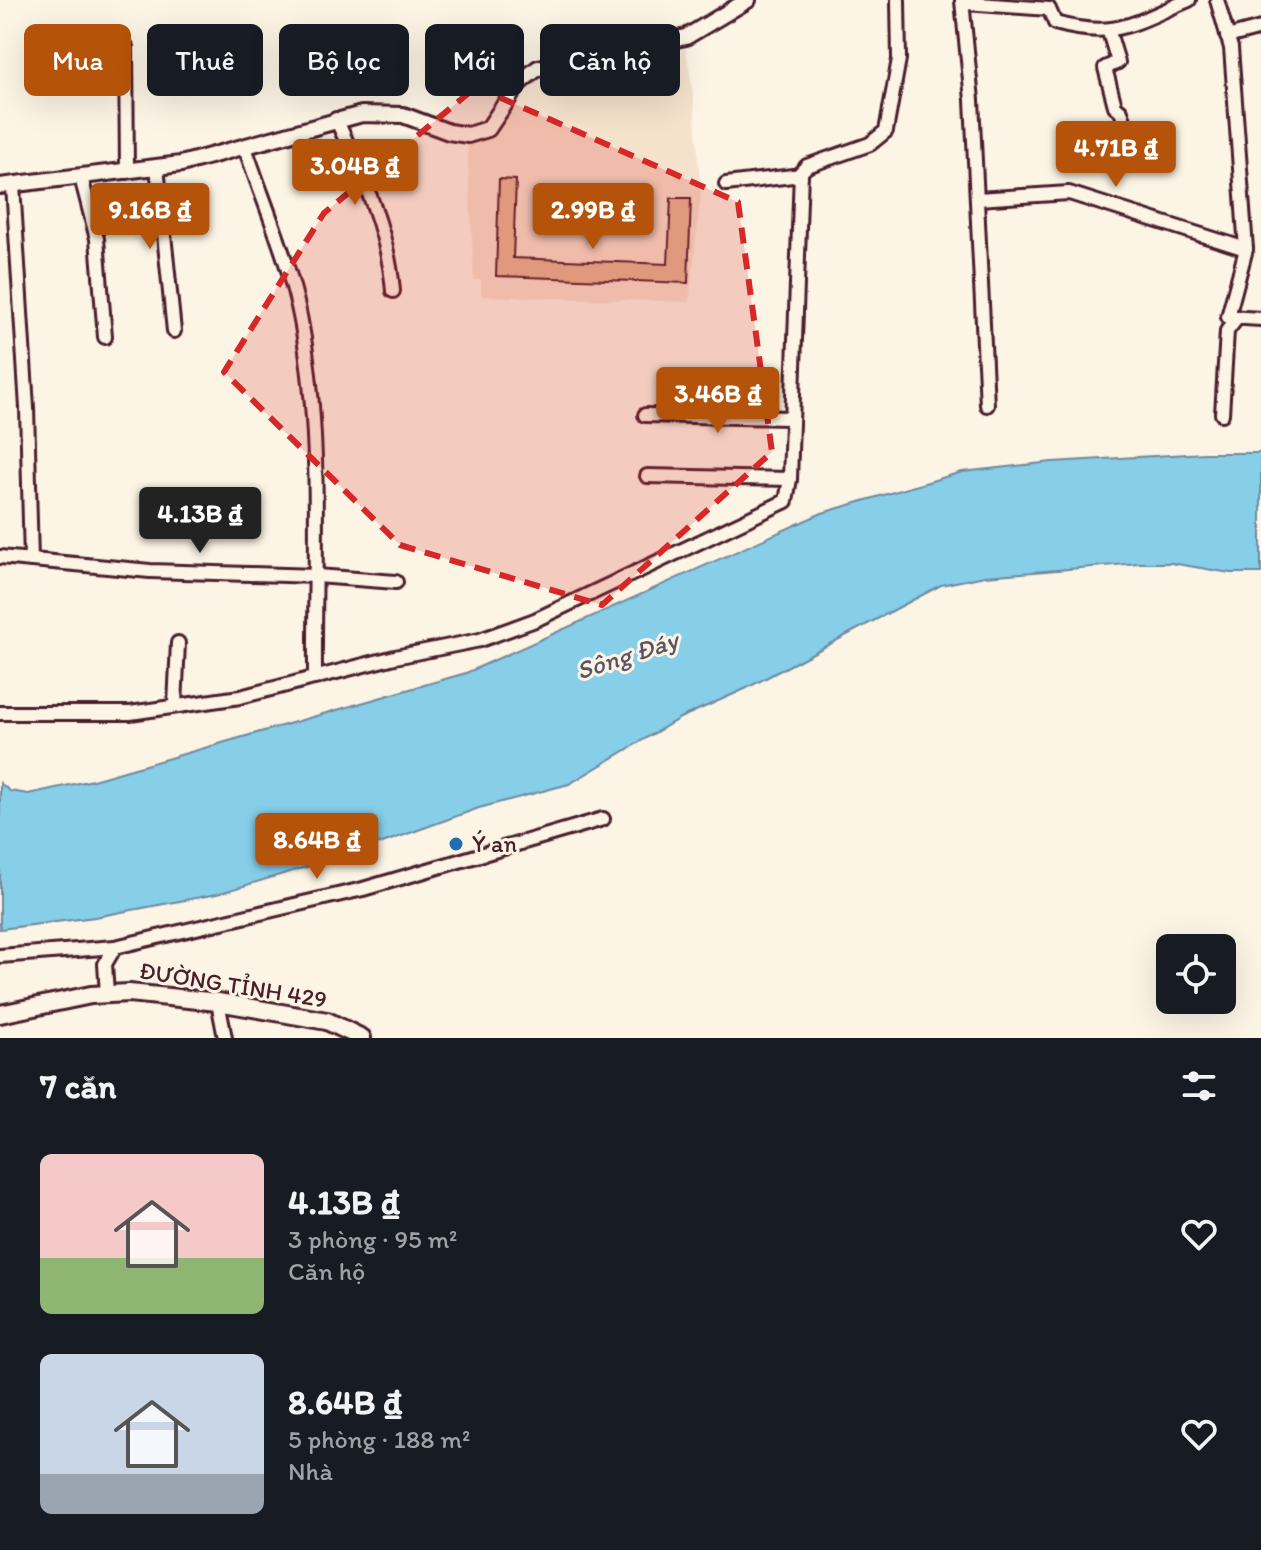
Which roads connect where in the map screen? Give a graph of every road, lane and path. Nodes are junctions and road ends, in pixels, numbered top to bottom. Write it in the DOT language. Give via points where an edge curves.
graph roads {
  1 [pos="748,0"];
  2 [pos="898,0"];
  3 [pos="1189,0"];
  4 [pos="1217,0"];
  5 [pos="962,1"];
  6 [pos="1261,28"];
  7 [pos="1109,32"];
  8 [pos="1227,37"];
  9 [pos="126,96"];
  10 [pos="336,119"];
  11 [pos="1126,127"];
  12 [pos="245,147"];
  13 [pos="157,167"];
  14 [pos="127,172"];
  15 [pos="801,175"];
  16 [pos="81,177"];
  17 [pos="726,184"];
  18 [pos="6,186"];
  19 [pos="978,199"];
  20 [pos="1246,249"];
  21 [pos="393,291"];
  22 [pos="1237,318"];
  23 [pos="1261,319"];
  24 [pos="174,331"];
  25 [pos="105,337"];
  26 [pos="987,405"];
  27 [pos="1222,414"];
  28 [pos="645,415"];
  29 [pos="791,418"];
  30 [pos="647,476"];
  31 [pos="790,479"];
  32 [pos="0,557"];
  33 [pos="31,560"];
  34 [pos="317,576"];
  35 [pos="396,582"];
  36 [pos="178,643"];
  37 [pos="315,678"];
  38 [pos="175,705"];
  39 [pos="0,713"];
  40 [pos="603,819"];
  41 [pos="115,947"];
  42 [pos="0,956"];
  43 [pos="107,994"];
  44 [pos="218,1002"];
  45 [pos="0,1014"];
  46 [pos="225,1038"];
  47 [pos="362,1038"];
  1 -- 10 [label="street" via="686,37 538,68 519,83 488,129 468,135 403,115"];
  2 -- 15 [label="street" via="899,59 886,131 870,144 807,166"];
  3 -- 7 [label="street"];
  4 -- 8 [label="street"];
  5 -- 7 [label="street" via="1049,9 1055,23"];
  5 -- 19 [label="street"];
  6 -- 8 [label="street"];
  7 -- 11 [label="street" via="1118,62 1105,68"];
  8 -- 20 [label="street"];
  9 -- 14 [label="street"];
  10 -- 12 [label="street"];
  10 -- 21 [label="street" via="377,216"];
  12 -- 13 [label="street"];
  12 -- 34 [label="street" via="301,316"];
  13 -- 14 [label="street"];
  13 -- 24 [label="street"];
  14 -- 16 [label="street"];
  15 -- 17 [label="street"];
  15 -- 29 [label="street"];
  16 -- 18 [label="street"];
  16 -- 25 [label="street" via="97,239"];
  18 -- 33 [label="street" via="27,408"];
  19 -- 20 [label="street" via="1069,193"];
  19 -- 26 [label="street"];
  20 -- 22 [label="street" via="1228,317"];
  22 -- 23 [label="street"];
  22 -- 27 [label="street" via="1227,331"];
  28 -- 29 [label="street"];
  29 -- 31 [label="street"];
  30 -- 31 [label="street"];
  31 -- 37 [label="street" via="788,498 782,503 535,620 480,640"];
  32 -- 33 [label="street"];
  33 -- 34 [label="street" via="173,572"];
  34 -- 35 [label="street"];
  34 -- 37 [label="street"];
  36 -- 38 [label="street"];
  37 -- 38 [label="street" via="240,697"];
  38 -- 39 [label="street" via="103,714"];
  40 -- 41 [label="street" via="363,889"];
  41 -- 42 [label="street"];
  41 -- 43 [label="street" via="105,964"];
  43 -- 44 [label="main road, ĐƯỜNG TỈNH 429"];
  43 -- 45 [label="main road, ĐƯỜNG TỈNH 429"];
  44 -- 46 [label="street"];
  44 -- 47 [label="main road, ĐƯỜNG TỈNH 429" via="327,1021"];
}
